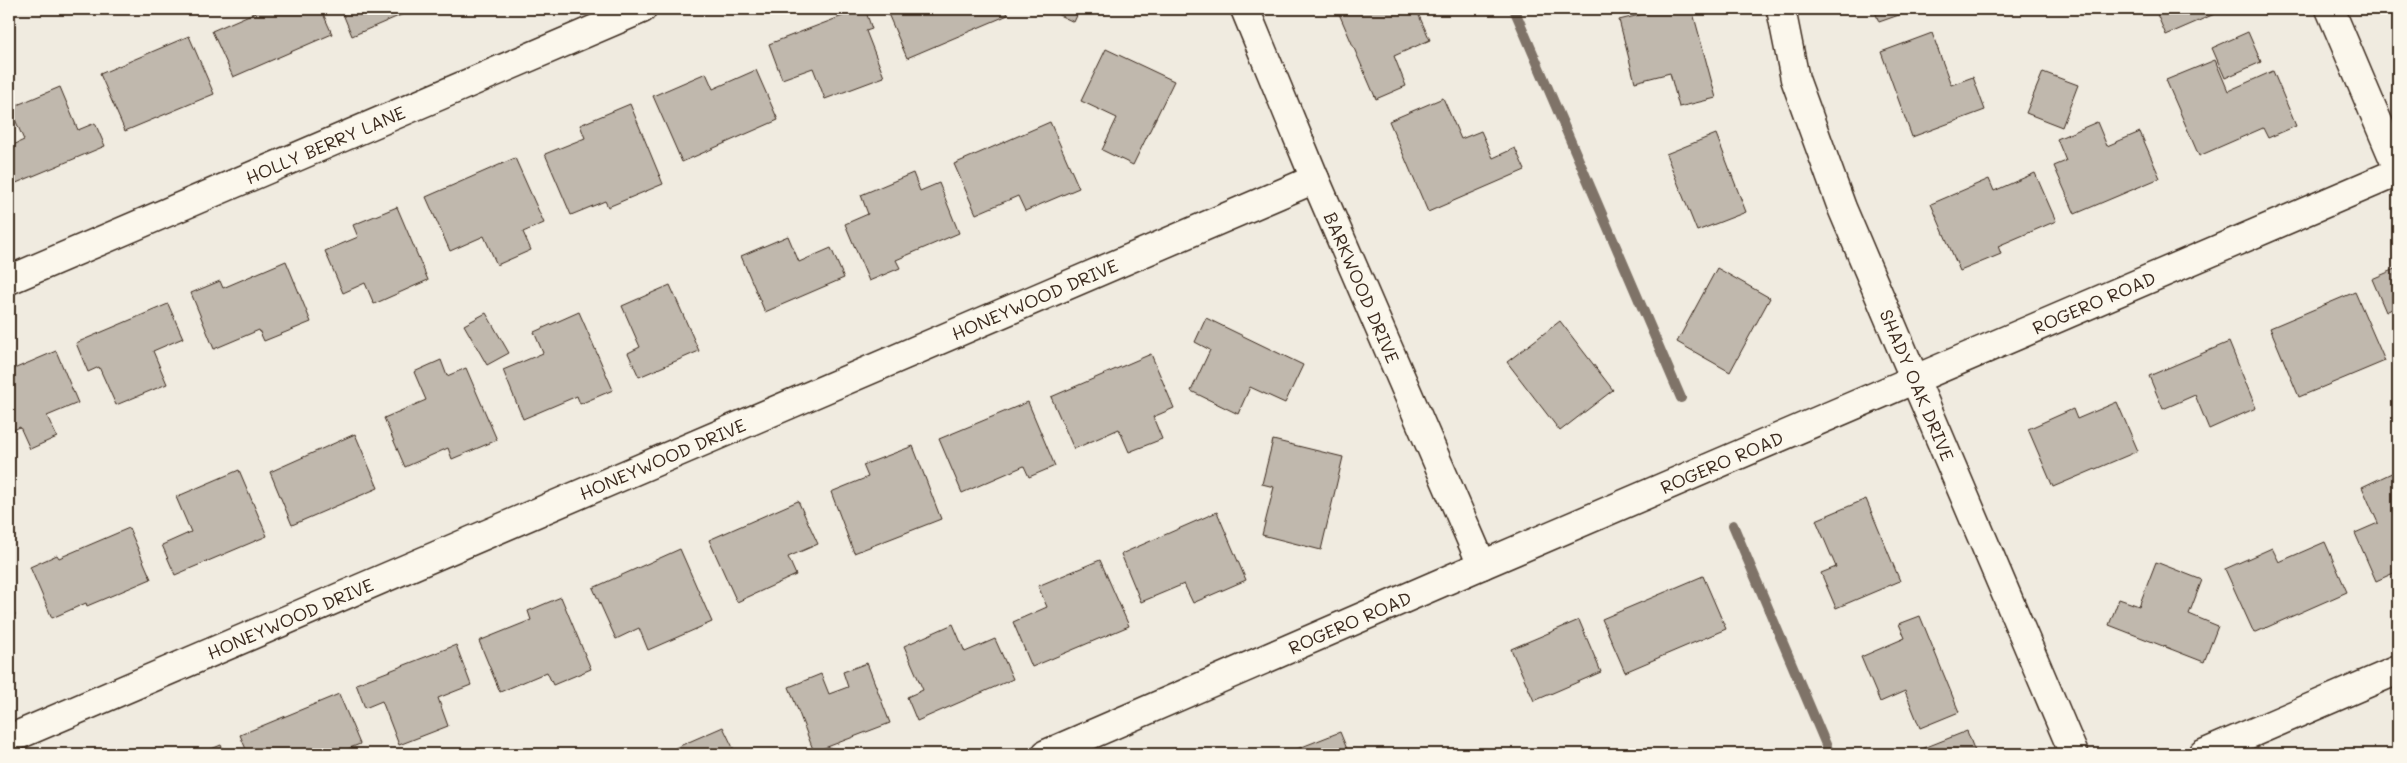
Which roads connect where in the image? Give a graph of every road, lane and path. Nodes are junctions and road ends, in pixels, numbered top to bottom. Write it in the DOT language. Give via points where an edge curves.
graph roads {
  1 [pos="642,9"];
  2 [pos="1245,9"];
  3 [pos="1781,9"];
  4 [pos="2330,9"];
  5 [pos="2398,171"];
  6 [pos="1315,179"];
  7 [pos="9,280"];
  8 [pos="1915,380"];
  9 [pos="1482,565"];
  10 [pos="2398,670"];
  11 [pos="9,738"];
  12 [pos="1046,754"];
  13 [pos="2074,754"];
  14 [pos="2203,754"];
  1 -- 7 [label="street, HOLLY BERRY LANE"];
  2 -- 6 [label="street, BARKWOOD DRIVE"];
  3 -- 8 [label="street, SHADY OAK DRIVE" via="1795,78 1838,199"];
  4 -- 5 [label="street"];
  5 -- 8 [label="street, ROGERO ROAD"];
  6 -- 9 [label="street, BARKWOOD DRIVE"];
  6 -- 11 [label="street, HONEYWOOD DRIVE"];
  8 -- 9 [label="street, ROGERO ROAD"];
  8 -- 13 [label="street, SHADY OAK DRIVE"];
  9 -- 12 [label="street, ROGERO ROAD"];
  10 -- 14 [label="street"];
}
